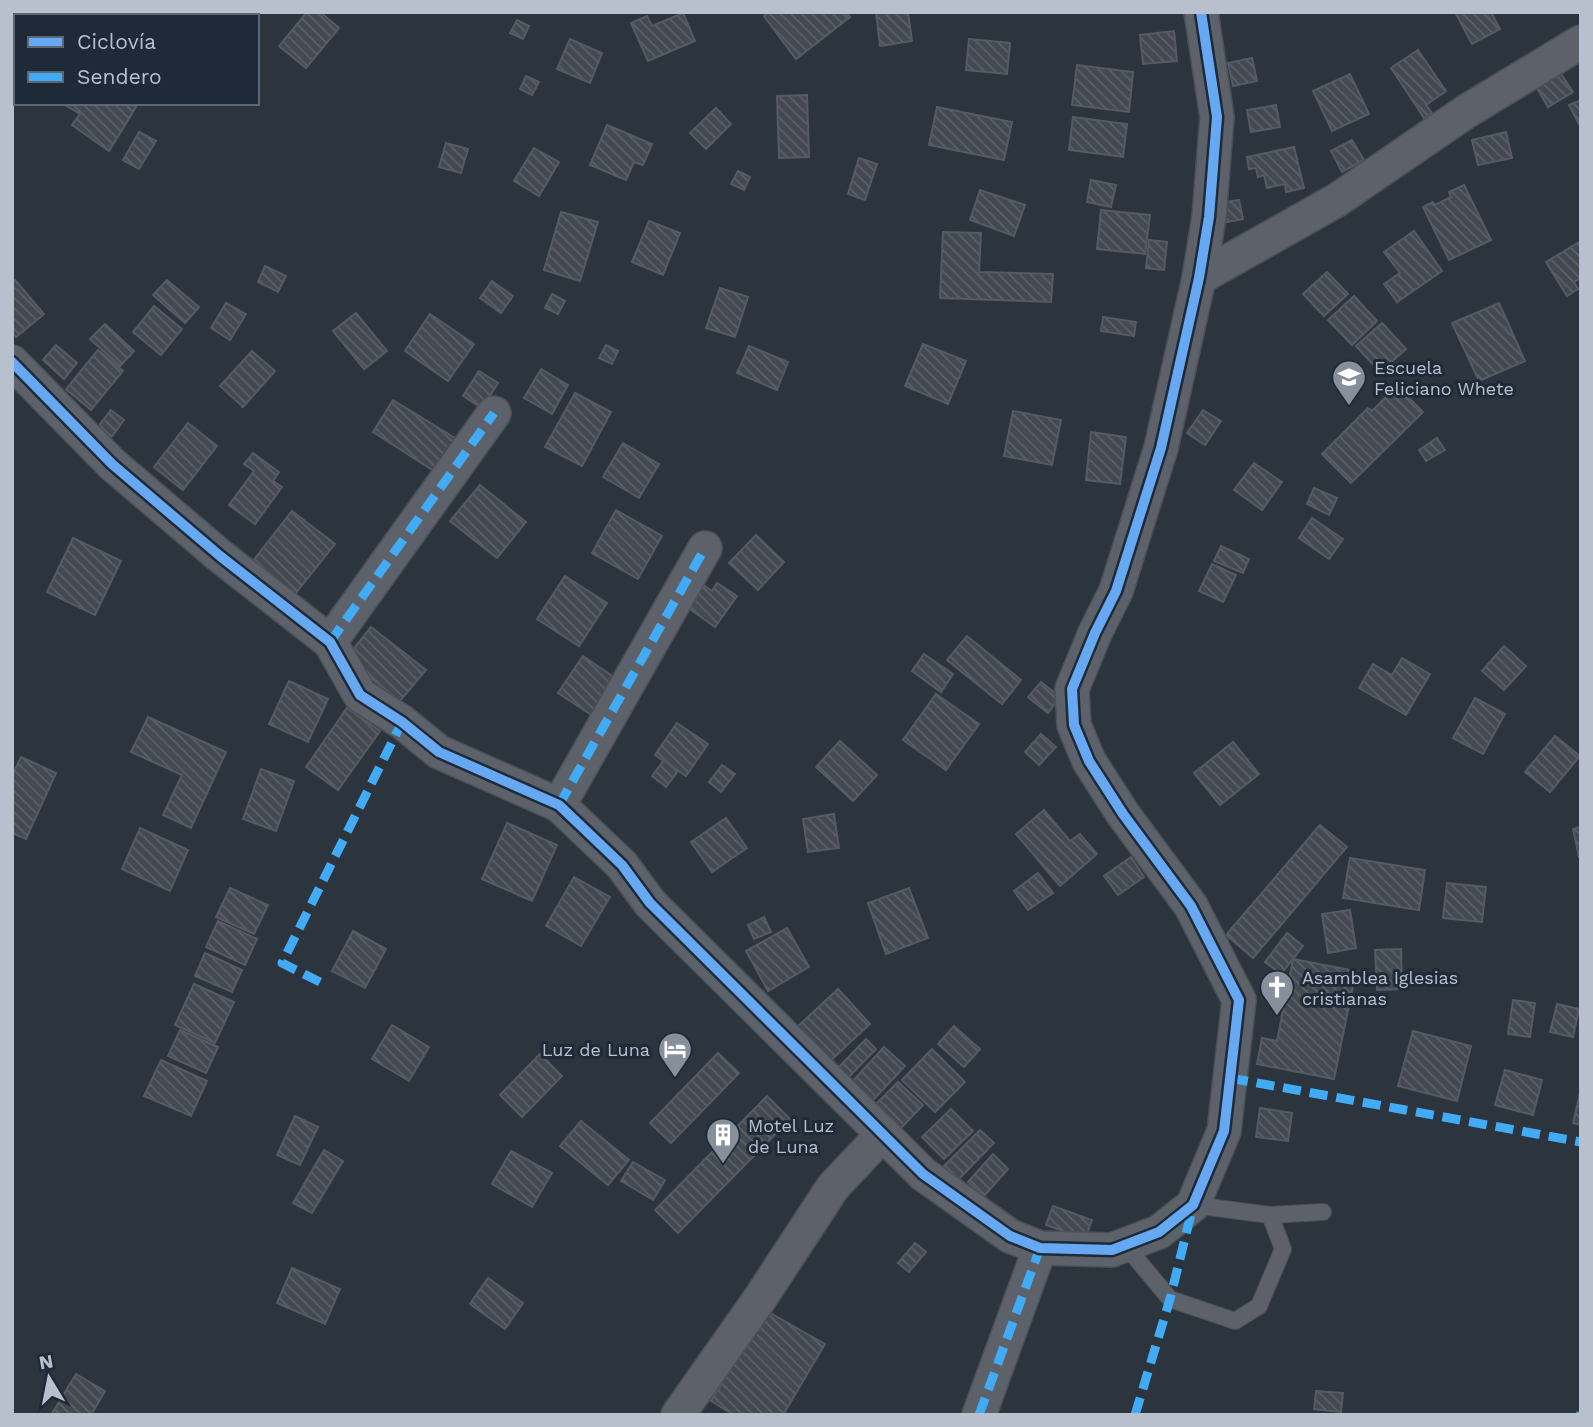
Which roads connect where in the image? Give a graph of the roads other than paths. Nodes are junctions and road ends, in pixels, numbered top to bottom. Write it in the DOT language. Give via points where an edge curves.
graph roads {
  1 [pos="1202,12"];
  2 [pos="1581,41"];
  3 [pos="1199,278"];
  4 [pos="12,362"];
  5 [pos="494,413"];
  6 [pos="705,548"];
  7 [pos="330,642"];
  8 [pos="559,805"];
  9 [pos="883,1134"];
  10 [pos="1193,1206"];
  11 [pos="1323,1212"];
  12 [pos="1270,1215"];
  13 [pos="1125,1245"];
  14 [pos="1040,1248"];
  15 [pos="678,1415"];
  16 [pos="978,1415"];
  1 -- 3 [label="street" via="1217,117"];
  2 -- 3 [label="street" via="1467,111 1337,200"];
  3 -- 10 [label="street" via="1161,448 1116,591 1072,689 1074,725 1089,761 1191,906 1239,1000 1224,1131"];
  4 -- 7 [label="street" via="112,464"];
  5 -- 7 [label="street"];
  6 -- 8 [label="street"];
  7 -- 8 [label="street" via="360,695 439,752"];
  8 -- 9 [label="street" via="622,865 650,903"];
  9 -- 14 [label="street" via="923,1174 1010,1236"];
  9 -- 15 [label="street" via="833,1187"];
  10 -- 12 [label="lane"];
  10 -- 13 [label="street" via="1159,1233"];
  11 -- 12 [label="lane"];
  12 -- 13 [label="lane" via="1283,1250 1259,1306 1235,1321 1170,1299"];
  13 -- 14 [label="street" via="1112,1250"];
  14 -- 16 [label="street"];
}
